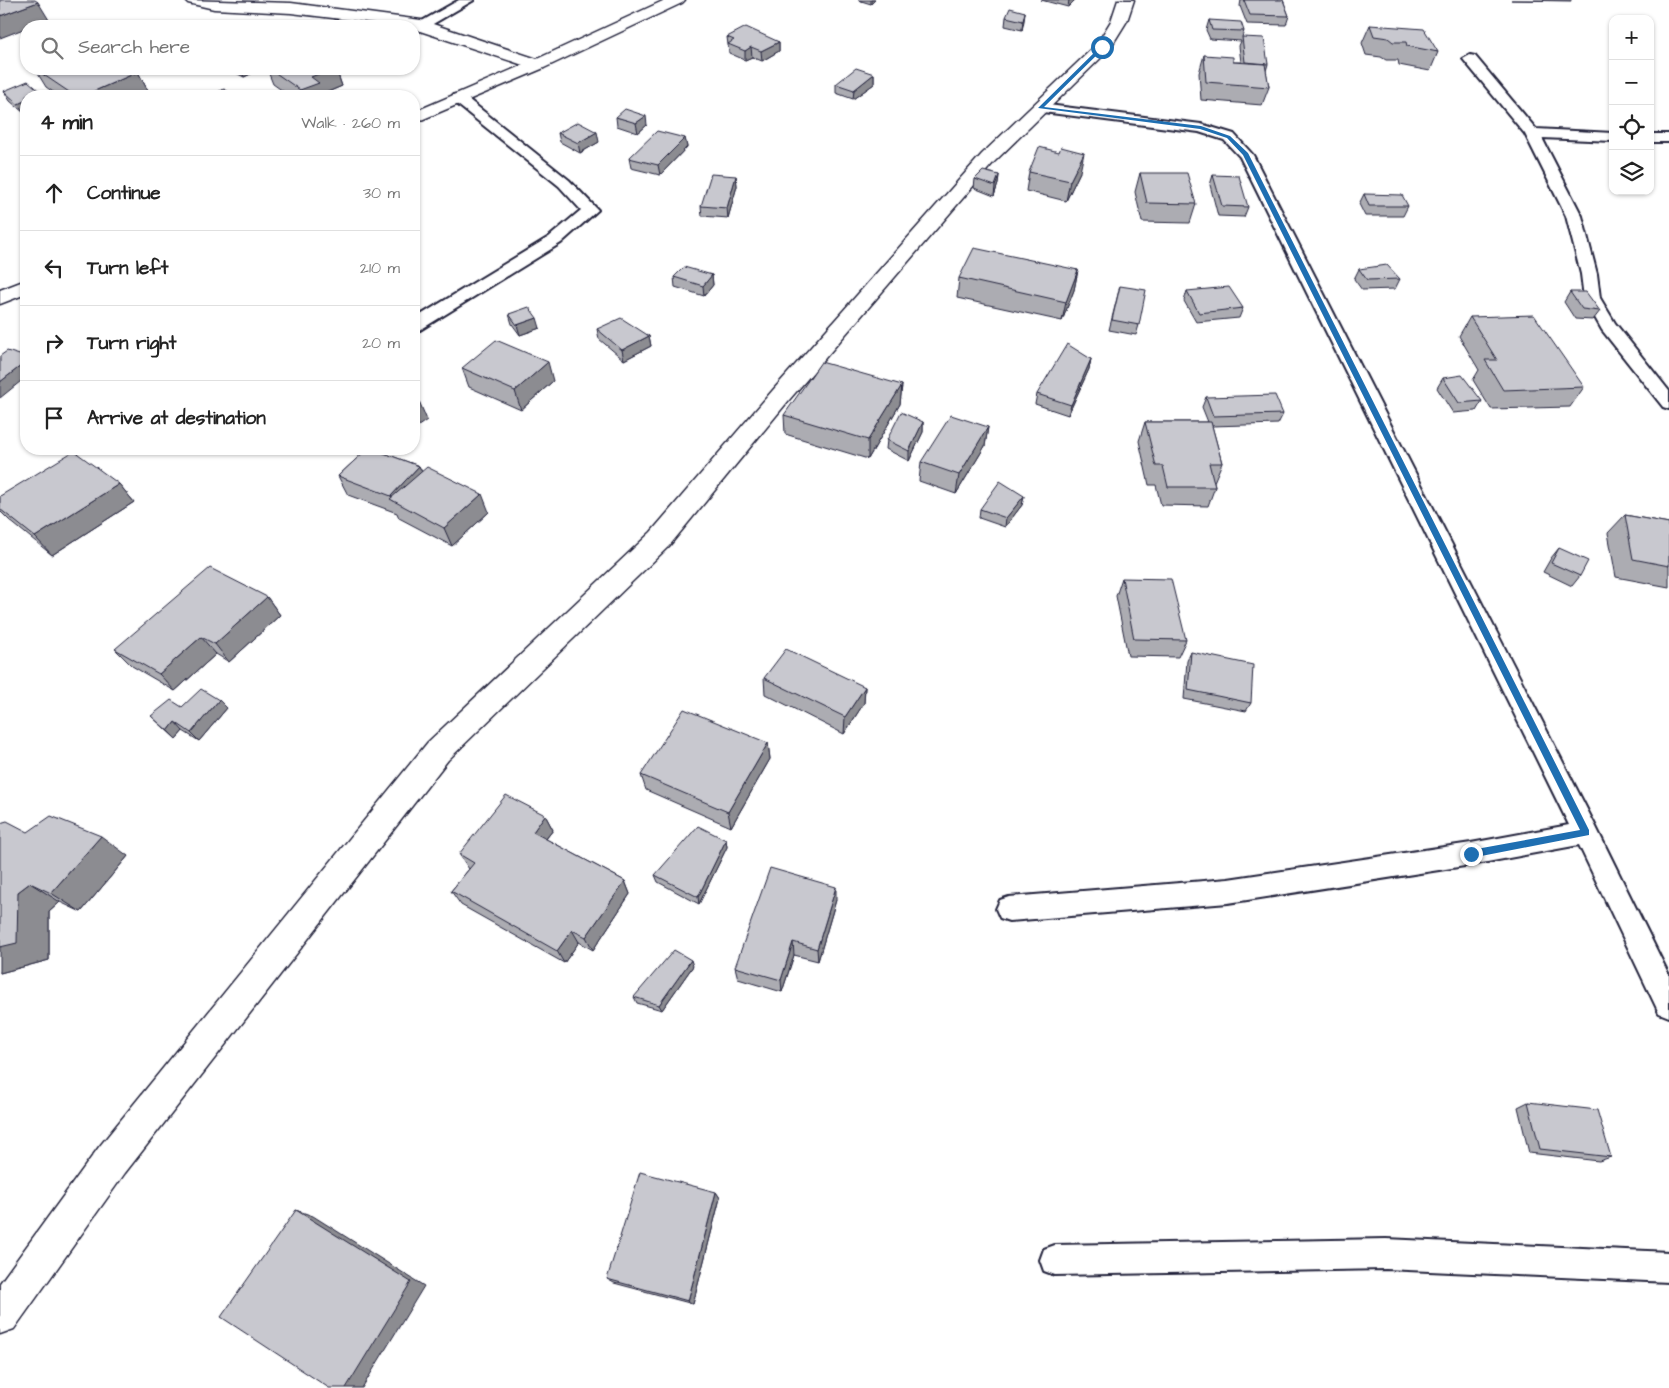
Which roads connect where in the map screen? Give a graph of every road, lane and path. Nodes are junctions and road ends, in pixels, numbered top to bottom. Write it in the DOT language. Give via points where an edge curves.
graph roads {
  1 [pos="193,0"];
  2 [pos="468,0"];
  3 [pos="677,0"];
  4 [pos="1126,0"];
  5 [pos="393,20"];
  6 [pos="421,25"];
  7 [pos="1470,60"];
  8 [pos="538,65"];
  9 [pos="458,98"];
  10 [pos="1040,108"];
  11 [pos="420,115"];
  12 [pos="1532,134"];
  13 [pos="1609,137"];
  14 [pos="1654,138"];
  15 [pos="1669,138"];
  16 [pos="20,289"];
  17 [pos="0,298"];
  18 [pos="420,322"];
  19 [pos="1669,403"];
  20 [pos="1586,833"];
  21 [pos="1009,908"];
  22 [pos="1669,1004"];
  23 [pos="1055,1260"];
  24 [pos="1669,1267"];
  25 [pos="0,1315"];
  1 -- 5 [label="street"];
  2 -- 6 [label="lane"];
  3 -- 8 [label="street"];
  4 -- 10 [label="street" via="1102,47"];
  6 -- 8 [label="street"];
  7 -- 12 [label="lane"];
  8 -- 9 [label="street"];
  9 -- 11 [label="street"];
  9 -- 18 [label="lane" via="564,183 590,210 555,240"];
  10 -- 20 [label="lane" via="1201,128 1229,137 1246,154"];
  10 -- 25 [label="street" via="988,158 660,539 438,751 112,1160"];
  12 -- 13 [label="lane"];
  12 -- 19 [label="lane" via="1574,216 1592,298 1608,326"];
  14 -- 15 [label="lane"];
  16 -- 17 [label="street"];
  20 -- 21 [label="lane" via="1228,891"];
  20 -- 22 [label="lane"];
  23 -- 24 [label="lane" via="1386,1254"];
}
